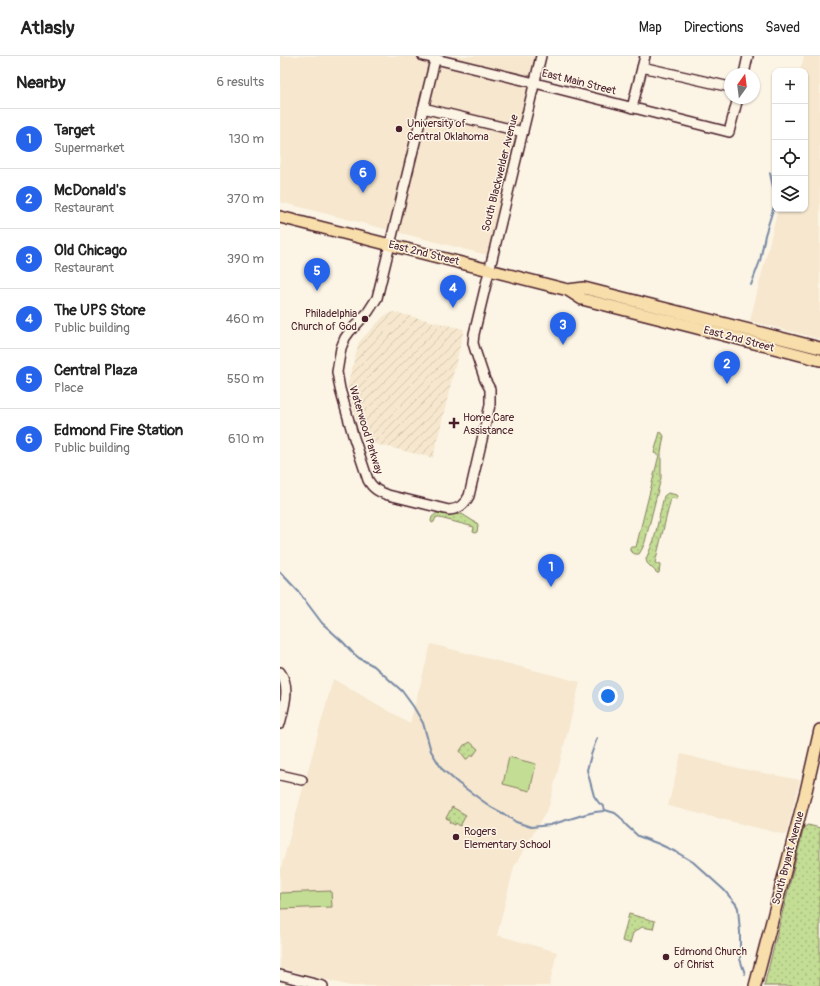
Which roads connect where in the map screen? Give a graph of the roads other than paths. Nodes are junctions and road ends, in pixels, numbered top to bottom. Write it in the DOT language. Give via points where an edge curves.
graph roads {
  1 [pos="423,56"];
  2 [pos="541,56"];
  3 [pos="645,56"];
  4 [pos="748,56"];
  5 [pos="436,57"];
  6 [pos="642,66"];
  7 [pos="745,68"];
  8 [pos="535,83"];
  9 [pos="724,86"];
  10 [pos="736,104"];
  11 [pos="423,108"];
  12 [pos="632,108"];
  13 [pos="523,132"];
  14 [pos="280,217"];
  15 [pos="390,244"];
  16 [pos="489,270"];
  17 [pos="568,290"];
  18 [pos="646,304"];
  19 [pos="610,306"];
  20 [pos="784,338"];
  21 [pos="766,346"];
  22 [pos="820,348"];
  23 [pos="820,360"];
  24 [pos="280,672"];
  25 [pos="280,724"];
  26 [pos="820,730"];
  27 [pos="280,775"];
  28 [pos="302,780"];
  29 [pos="280,975"];
  30 [pos="323,986"];
  31 [pos="755,986"];
  1 -- 5 [label="street, East Main Street"];
  2 -- 8 [label="street, South Blackwelder Avenue"];
  3 -- 6 [label="street"];
  4 -- 7 [label="street"];
  5 -- 8 [label="street, East Main Street"];
  5 -- 11 [label="street, Waterwood Parkway"];
  6 -- 9 [label="street"];
  6 -- 12 [label="street"];
  8 -- 12 [label="street, East Main Street"];
  8 -- 13 [label="street, South Blackwelder Avenue"];
  10 -- 12 [label="street, East Main Street" via="729,132"];
  11 -- 13 [label="street"];
  11 -- 15 [label="street, Waterwood Parkway"];
  13 -- 16 [label="street, South Blackwelder Avenue"];
  14 -- 15 [label="main road, East 2nd Street"];
  15 -- 16 [label="main road, East 2nd Street"];
  15 -- 16 [label="street, Waterwood Parkway" via="377,298 350,331 341,348 337,372 340,389 353,435 372,486 388,495 448,510 463,506 469,496 490,405 490,389 473,343"];
  16 -- 17 [label="main road, East 2nd Street"];
  17 -- 18 [label="main road, East 2nd Street" via="584,288"];
  17 -- 19 [label="main road, East 2nd Street" via="582,299"];
  18 -- 19 [label="main road" via="641,307 623,304"];
  18 -- 20 [label="main road, East 2nd Street"];
  19 -- 21 [label="main road, East 2nd Street"];
  20 -- 21 [label="main road"];
  20 -- 22 [label="main road, East 2nd Street"];
  21 -- 23 [label="main road, East 2nd Street"];
  24 -- 25 [label="street" via="286,683"];
  26 -- 31 [label="main road, South Bryant Avenue"];
  27 -- 28 [label="street"];
  29 -- 30 [label="street"];
}
